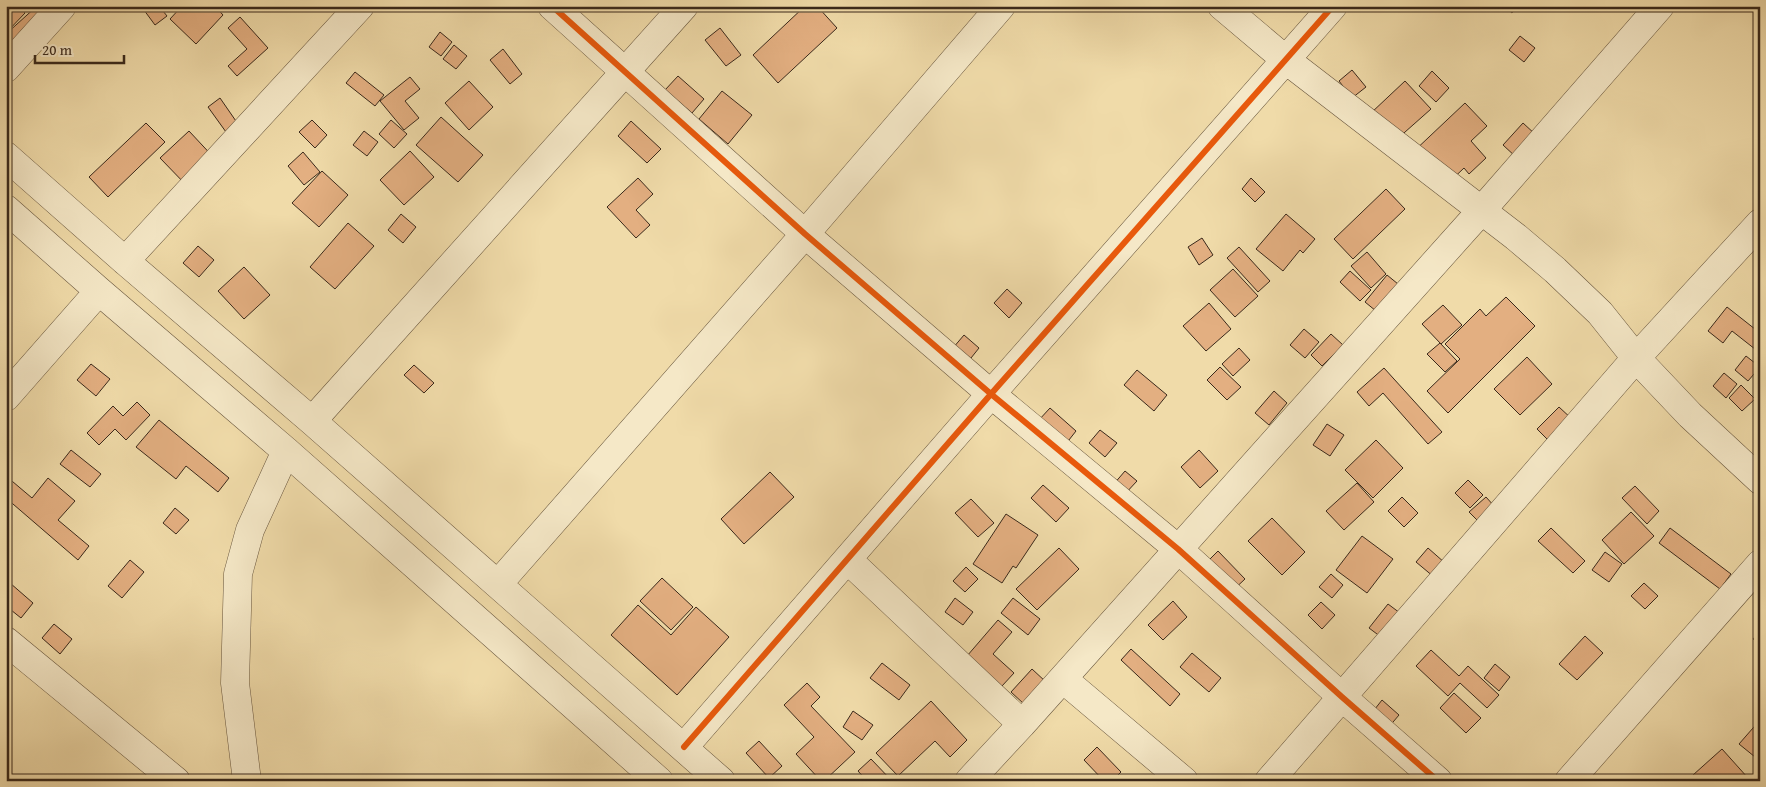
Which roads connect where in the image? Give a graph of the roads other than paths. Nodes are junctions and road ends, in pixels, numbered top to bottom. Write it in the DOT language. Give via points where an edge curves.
graph roads {
  1 [pos="62,6"];
  2 [pos="360,6"];
  3 [pos="552,6"];
  4 [pos="684,6"];
  5 [pos="1001,6"];
  6 [pos="1222,6"];
  7 [pos="1333,6"];
  8 [pos="1660,6"];
  9 [pos="1286,60"];
  10 [pos="6,68"];
  11 [pos="626,72"];
  12 [pos="6,156"];
  13 [pos="6,210"];
  14 [pos="1481,211"];
  15 [pos="1760,223"];
  16 [pos="806,234"];
  17 [pos="125,261"];
  18 [pos="98,291"];
  19 [pos="1636,358"];
  20 [pos="991,394"];
  21 [pos="6,397"];
  22 [pos="312,421"];
  23 [pos="286,451"];
  24 [pos="1760,480"];
  25 [pos="1178,549"];
  26 [pos="848,560"];
  27 [pos="1760,564"];
  28 [pos="498,584"];
  29 [pos="6,641"];
  30 [pos="1063,679"];
  31 [pos="1342,697"];
  32 [pos="1022,724"];
  33 [pos="684,747"];
  34 [pos="646,777"];
  35 [pos="176,781"];
  36 [pos="247,781"];
  37 [pos="721,781"];
  38 [pos="969,781"];
  39 [pos="1184,781"];
  40 [pos="1269,781"];
  41 [pos="1438,781"];
  42 [pos="1569,781"];
  1 -- 10 [label="street"];
  2 -- 17 [label="street"];
  3 -- 11 [label="street"];
  4 -- 11 [label="street"];
  5 -- 16 [label="street"];
  6 -- 9 [label="street"];
  7 -- 9 [label="street"];
  8 -- 14 [label="street"];
  9 -- 14 [label="street"];
  9 -- 20 [label="street"];
  11 -- 16 [label="street"];
  11 -- 22 [label="street"];
  12 -- 17 [label="street"];
  13 -- 18 [label="street"];
  14 -- 19 [label="street" via="1555,270 1600,313"];
  14 -- 25 [label="street"];
  15 -- 19 [label="street"];
  16 -- 20 [label="street"];
  16 -- 28 [label="street"];
  17 -- 22 [label="street"];
  18 -- 21 [label="street"];
  18 -- 23 [label="street"];
  19 -- 24 [label="street"];
  19 -- 31 [label="street"];
  20 -- 25 [label="street"];
  20 -- 26 [label="street"];
  22 -- 28 [label="street"];
  23 -- 34 [label="street"];
  23 -- 36 [label="street" via="250,530 238,574 235,682"];
  25 -- 30 [label="street"];
  25 -- 31 [label="street"];
  26 -- 32 [label="street"];
  26 -- 33 [label="street"];
  27 -- 42 [label="street"];
  28 -- 33 [label="street"];
  29 -- 35 [label="street"];
  30 -- 32 [label="street"];
  30 -- 39 [label="street"];
  31 -- 40 [label="street"];
  31 -- 41 [label="street"];
  32 -- 38 [label="street"];
  33 -- 37 [label="street"];
}
